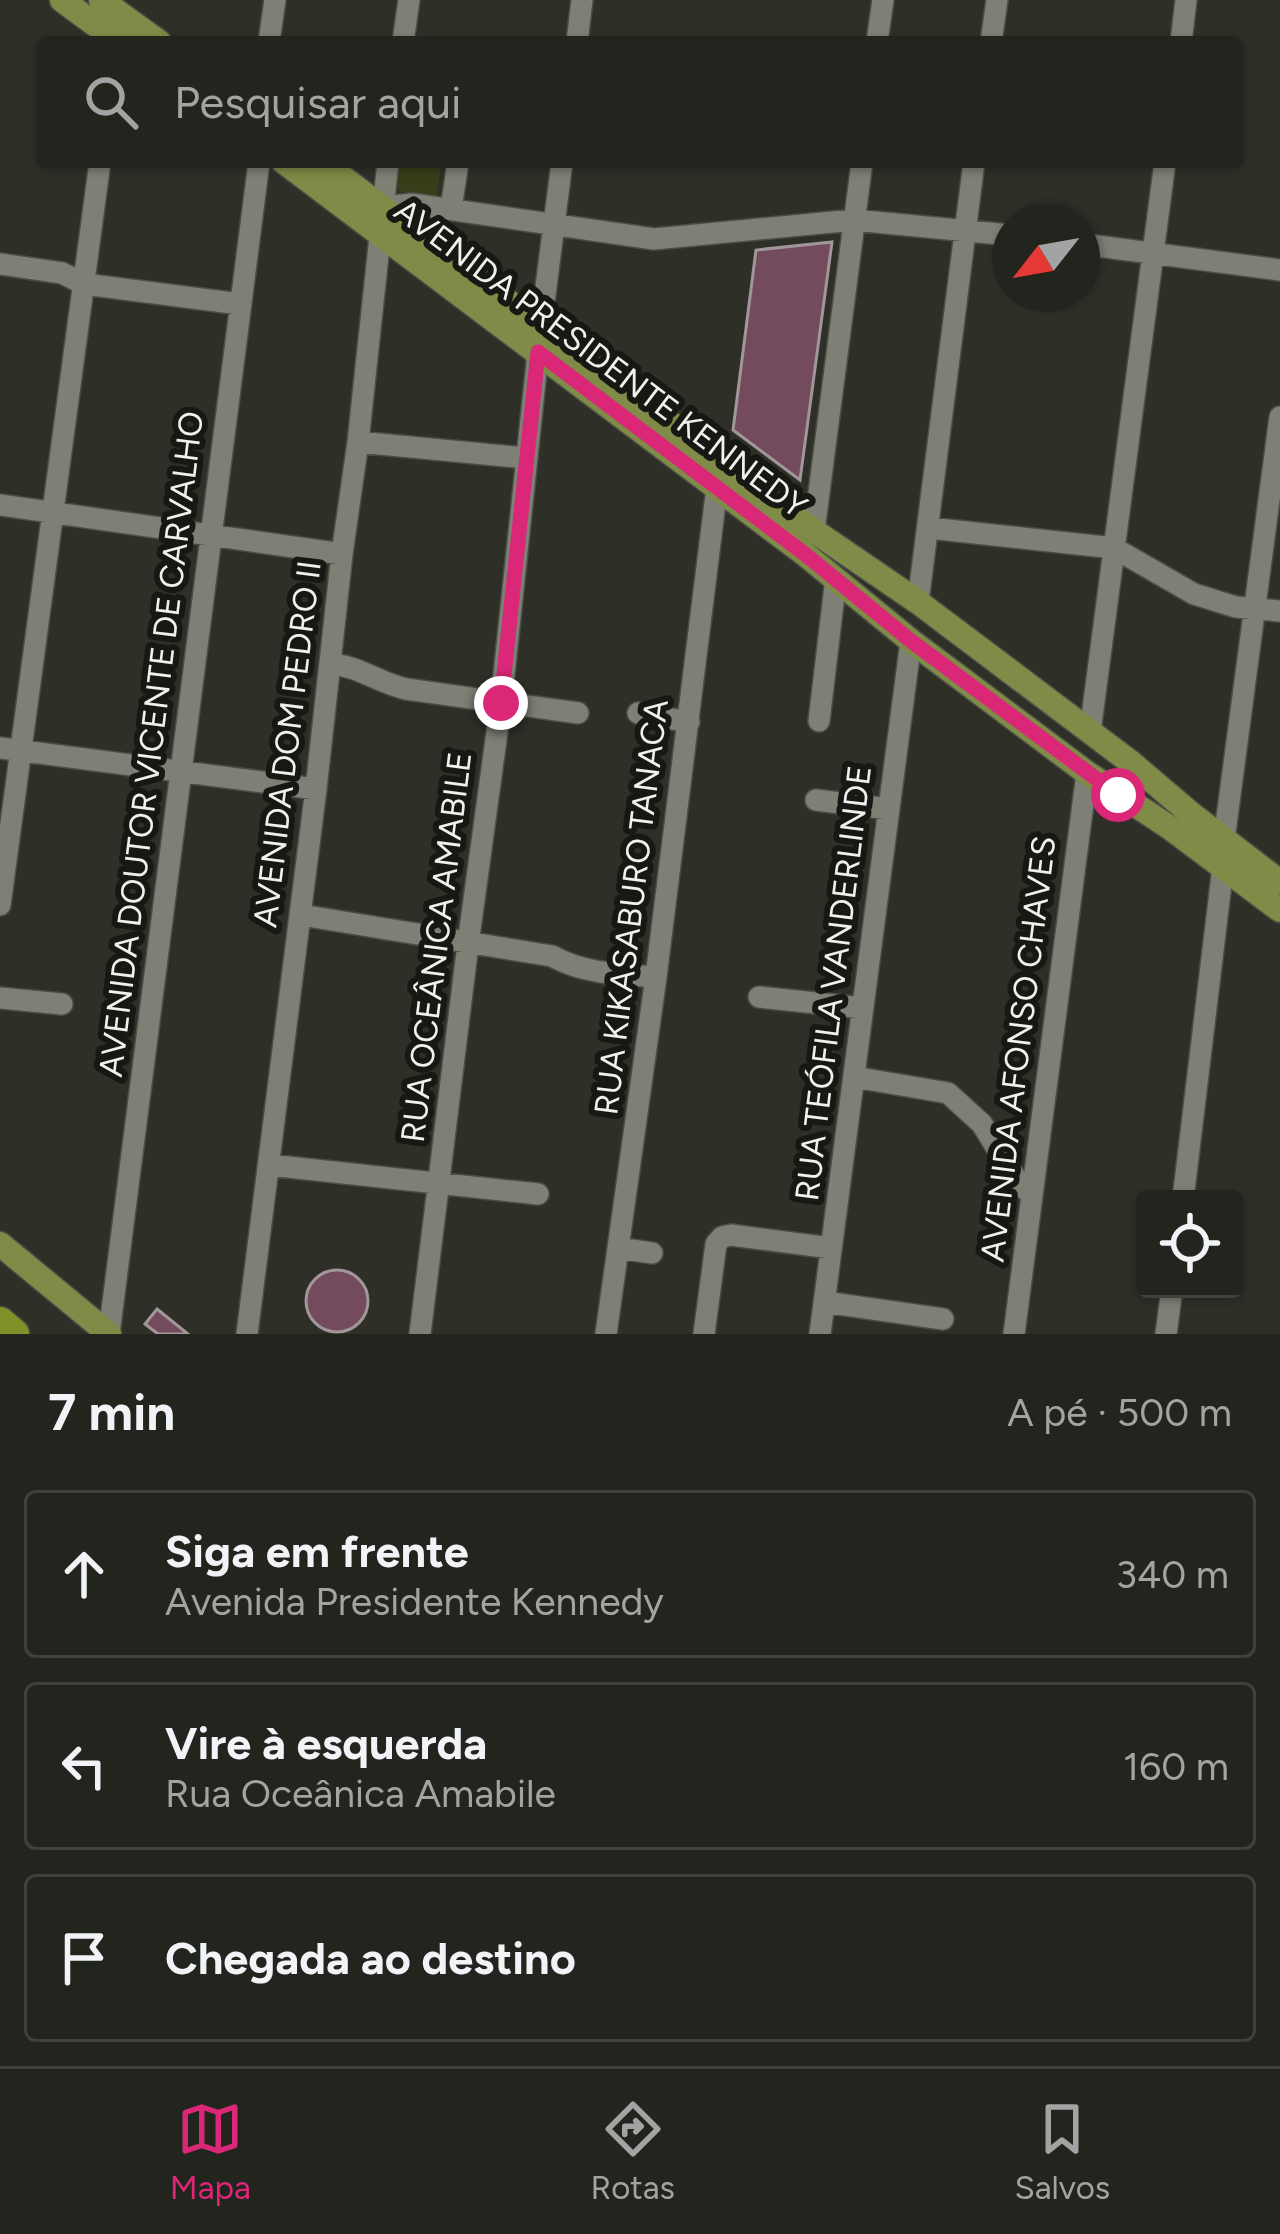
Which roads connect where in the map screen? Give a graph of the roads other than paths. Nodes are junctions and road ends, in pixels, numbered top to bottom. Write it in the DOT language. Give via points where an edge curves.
graph roads {
  1 [pos="62,0"];
  2 [pos="274,0"];
  3 [pos="409,0"];
  4 [pos="582,0"];
  5 [pos="883,0"];
  6 [pos="997,0"];
  7 [pos="1186,0"];
  8 [pos="113,4"];
  9 [pos="110,36"];
  10 [pos="151,36"];
  11 [pos="270,36"];
  12 [pos="405,36"];
  13 [pos="578,36"];
  14 [pos="879,36"];
  15 [pos="992,36"];
  16 [pos="1182,36"];
  17 [pos="99,168"];
  18 [pos="258,168"];
  19 [pos="292,168"];
  20 [pos="330,168"];
  21 [pos="387,168"];
  22 [pos="457,168"];
  23 [pos="559,168"];
  24 [pos="861,168"];
  25 [pos="973,168"];
  26 [pos="1164,168"];
  27 [pos="382,207"];
  28 [pos="451,209"];
  29 [pos="854,220"];
  30 [pos="553,226"];
  31 [pos="965,230"];
  32 [pos="380,233"];
  33 [pos="992,234"];
  34 [pos="1100,246"];
  35 [pos="1153,253"];
  36 [pos="0,264"];
  37 [pos="1280,270"];
  38 [pos="83,284"];
  39 [pos="241,304"];
  40 [pos="541,326"];
  41 [pos="538,352"];
  42 [pos="1280,417"];
  43 [pos="358,442"];
  44 [pos="526,458"];
  45 [pos="717,487"];
  46 [pos="0,505"];
  47 [pos="53,511"];
  48 [pos="929,528"];
  49 [pos="814,531"];
  50 [pos="211,535"];
  51 [pos="1114,548"];
  52 [pos="342,554"];
  53 [pos="836,578"];
  54 [pos="918,602"];
  55 [pos="1255,610"];
  56 [pos="1280,610"];
  57 [pos="911,641"];
  58 [pos="331,664"];
  59 [pos="1003,667"];
  60 [pos="977,690"];
  61 [pos="501,703"];
  62 [pos="578,713"];
  63 [pos="638,713"];
  64 [pos="689,722"];
  65 [pos="819,722"];
  66 [pos="1090,732"];
  67 [pos="10,749"];
  68 [pos="181,772"];
  69 [pos="1087,773"];
  70 [pos="316,789"];
  71 [pos="816,800"];
  72 [pos="889,809"];
  73 [pos="1225,840"];
  74 [pos="1222,867"];
  75 [pos="1280,882"];
  76 [pos="0,905"];
  77 [pos="1280,910"];
  78 [pos="301,915"];
  79 [pos="468,944"];
  80 [pos="656,977"];
  81 [pos="759,997"];
  82 [pos="0,998"];
  83 [pos="62,1004"];
  84 [pos="863,1007"];
  85 [pos="854,1077"];
  86 [pos="269,1165"];
  87 [pos="440,1183"];
  88 [pos="1184,1190"];
  89 [pos="538,1194"];
  90 [pos="1032,1196"];
  91 [pos="0,1244"];
  92 [pos="831,1248"];
  93 [pos="618,1249"];
  94 [pos="652,1253"];
  95 [pos="1171,1298"];
  96 [pos="824,1302"];
  97 [pos="943,1319"];
  98 [pos="0,1322"];
  99 [pos="895,1323"];
  100 [pos="14,1334"];
  101 [pos="109,1334"];
  102 [pos="247,1334"];
  103 [pos="420,1334"];
  104 [pos="606,1334"];
  105 [pos="704,1334"];
  106 [pos="820,1334"];
  107 [pos="1014,1334"];
  108 [pos="1166,1334"];
  1 -- 9 [label="main road"];
  2 -- 11 [label="street"];
  3 -- 12 [label="street"];
  4 -- 13 [label="street"];
  5 -- 14 [label="street"];
  6 -- 15 [label="street"];
  7 -- 16 [label="street"];
  8 -- 10 [label="main road"];
  17 -- 38 [label="street"];
  18 -- 39 [label="street, AVENIDA DOUTOR VICENTE DE CARVALHO"];
  19 -- 32 [label="main road, AVENIDA PRESIDENTE KENNEDY"];
  20 -- 27 [label="main road, AVENIDA PRESIDENTE KENNEDY"];
  21 -- 27 [label="street, AVENIDA DOM PEDRO II"];
  22 -- 28 [label="street"];
  23 -- 30 [label="street"];
  24 -- 29 [label="street"];
  25 -- 31 [label="street"];
  26 -- 35 [label="street"];
  27 -- 28 [label="street"];
  27 -- 32 [label="street, AVENIDA DOM PEDRO II"];
  27 -- 40 [label="main road, AVENIDA PRESIDENTE KENNEDY"];
  28 -- 30 [label="street"];
  29 -- 30 [label="street" via="654,239"];
  29 -- 31 [label="street"];
  29 -- 49 [label="street"];
  30 -- 40 [label="street"];
  31 -- 33 [label="street"];
  31 -- 48 [label="street"];
  32 -- 41 [label="main road, AVENIDA PRESIDENTE KENNEDY"];
  32 -- 43 [label="street, AVENIDA DOM PEDRO II"];
  34 -- 35 [label="street"];
  35 -- 37 [label="street"];
  35 -- 51 [label="street"];
  36 -- 38 [label="street" via="62,272"];
  38 -- 39 [label="street"];
  38 -- 47 [label="street"];
  39 -- 50 [label="street, AVENIDA DOUTOR VICENTE DE CARVALHO"];
  40 -- 49 [label="main road, AVENIDA PRESIDENTE KENNEDY"];
  41 -- 44 [label="street, RUA OCEÂNICA AMABILE"];
  41 -- 45 [label="main road, AVENIDA PRESIDENTE KENNEDY"];
  42 -- 55 [label="street"];
  43 -- 44 [label="street"];
  43 -- 52 [label="street, AVENIDA DOM PEDRO II"];
  44 -- 61 [label="street, RUA OCEÂNICA AMABILE"];
  45 -- 53 [label="main road, AVENIDA PRESIDENTE KENNEDY"];
  45 -- 64 [label="street, RUA KIKASABURO TANACA"];
  46 -- 47 [label="street"];
  47 -- 50 [label="street"];
  47 -- 67 [label="street"];
  48 -- 51 [label="street"];
  48 -- 54 [label="street"];
  49 -- 54 [label="main road, AVENIDA PRESIDENTE KENNEDY"];
  50 -- 52 [label="street"];
  50 -- 68 [label="street, AVENIDA DOUTOR VICENTE DE CARVALHO"];
  51 -- 55 [label="street" via="1194,594"];
  51 -- 66 [label="street"];
  52 -- 58 [label="street, AVENIDA DOM PEDRO II"];
  53 -- 57 [label="main road, AVENIDA PRESIDENTE KENNEDY"];
  53 -- 65 [label="street"];
  54 -- 59 [label="main road, AVENIDA PRESIDENTE KENNEDY"];
  55 -- 56 [label="street"];
  55 -- 73 [label="street"];
  57 -- 59 [label="main road" via="933,632 988,668"];
  57 -- 60 [label="main road, AVENIDA PRESIDENTE KENNEDY"];
  57 -- 72 [label="street, RUA TEÓFILA VANDERLINDE"];
  58 -- 61 [label="street" via="389,686"];
  58 -- 70 [label="street, AVENIDA DOM PEDRO II"];
  59 -- 66 [label="main road, AVENIDA PRESIDENTE KENNEDY"];
  60 -- 66 [label="main road" via="1068,740"];
  60 -- 69 [label="main road, AVENIDA PRESIDENTE KENNEDY"];
  61 -- 62 [label="street"];
  61 -- 79 [label="street, RUA OCEÂNICA AMABILE"];
  63 -- 64 [label="street"];
  64 -- 80 [label="street, RUA KIKASABURO TANACA"];
  66 -- 73 [label="main road, AVENIDA PRESIDENTE KENNEDY"];
  67 -- 68 [label="street"];
  67 -- 76 [label="street"];
  68 -- 70 [label="street"];
  68 -- 101 [label="street, AVENIDA DOUTOR VICENTE DE CARVALHO"];
  69 -- 74 [label="main road, AVENIDA PRESIDENTE KENNEDY"];
  69 -- 90 [label="street, AVENIDA AFONSO CHAVES"];
  70 -- 78 [label="street, AVENIDA DOM PEDRO II"];
  71 -- 72 [label="street"];
  72 -- 84 [label="street, RUA TEÓFILA VANDERLINDE"];
  73 -- 75 [label="main road, AVENIDA PRESIDENTE KENNEDY"];
  74 -- 77 [label="main road, AVENIDA PRESIDENTE KENNEDY"];
  74 -- 88 [label="street"];
  78 -- 79 [label="street"];
  78 -- 86 [label="street, AVENIDA DOM PEDRO II"];
  79 -- 80 [label="street"];
  79 -- 87 [label="street, RUA OCEÂNICA AMABILE"];
  80 -- 93 [label="street, RUA KIKASABURO TANACA"];
  81 -- 84 [label="street"];
  82 -- 83 [label="street"];
  84 -- 85 [label="street, RUA TEÓFILA VANDERLINDE"];
  85 -- 90 [label="street" via="948,1093 982,1124"];
  85 -- 92 [label="street, RUA TEÓFILA VANDERLINDE"];
  86 -- 87 [label="street"];
  86 -- 102 [label="street, AVENIDA DOM PEDRO II"];
  87 -- 89 [label="street"];
  87 -- 103 [label="street, RUA OCEÂNICA AMABILE"];
  90 -- 107 [label="street, AVENIDA AFONSO CHAVES"];
  91 -- 101 [label="main road"];
  92 -- 96 [label="street, RUA TEÓFILA VANDERLINDE"];
  92 -- 105 [label="street" via="722,1237"];
  93 -- 94 [label="street"];
  93 -- 104 [label="street, RUA KIKASABURO TANACA"];
  95 -- 108 [label="street"];
  96 -- 99 [label="street"];
  96 -- 106 [label="street, RUA TEÓFILA VANDERLINDE"];
  97 -- 99 [label="street"];
  98 -- 100 [label="highway"];
}
